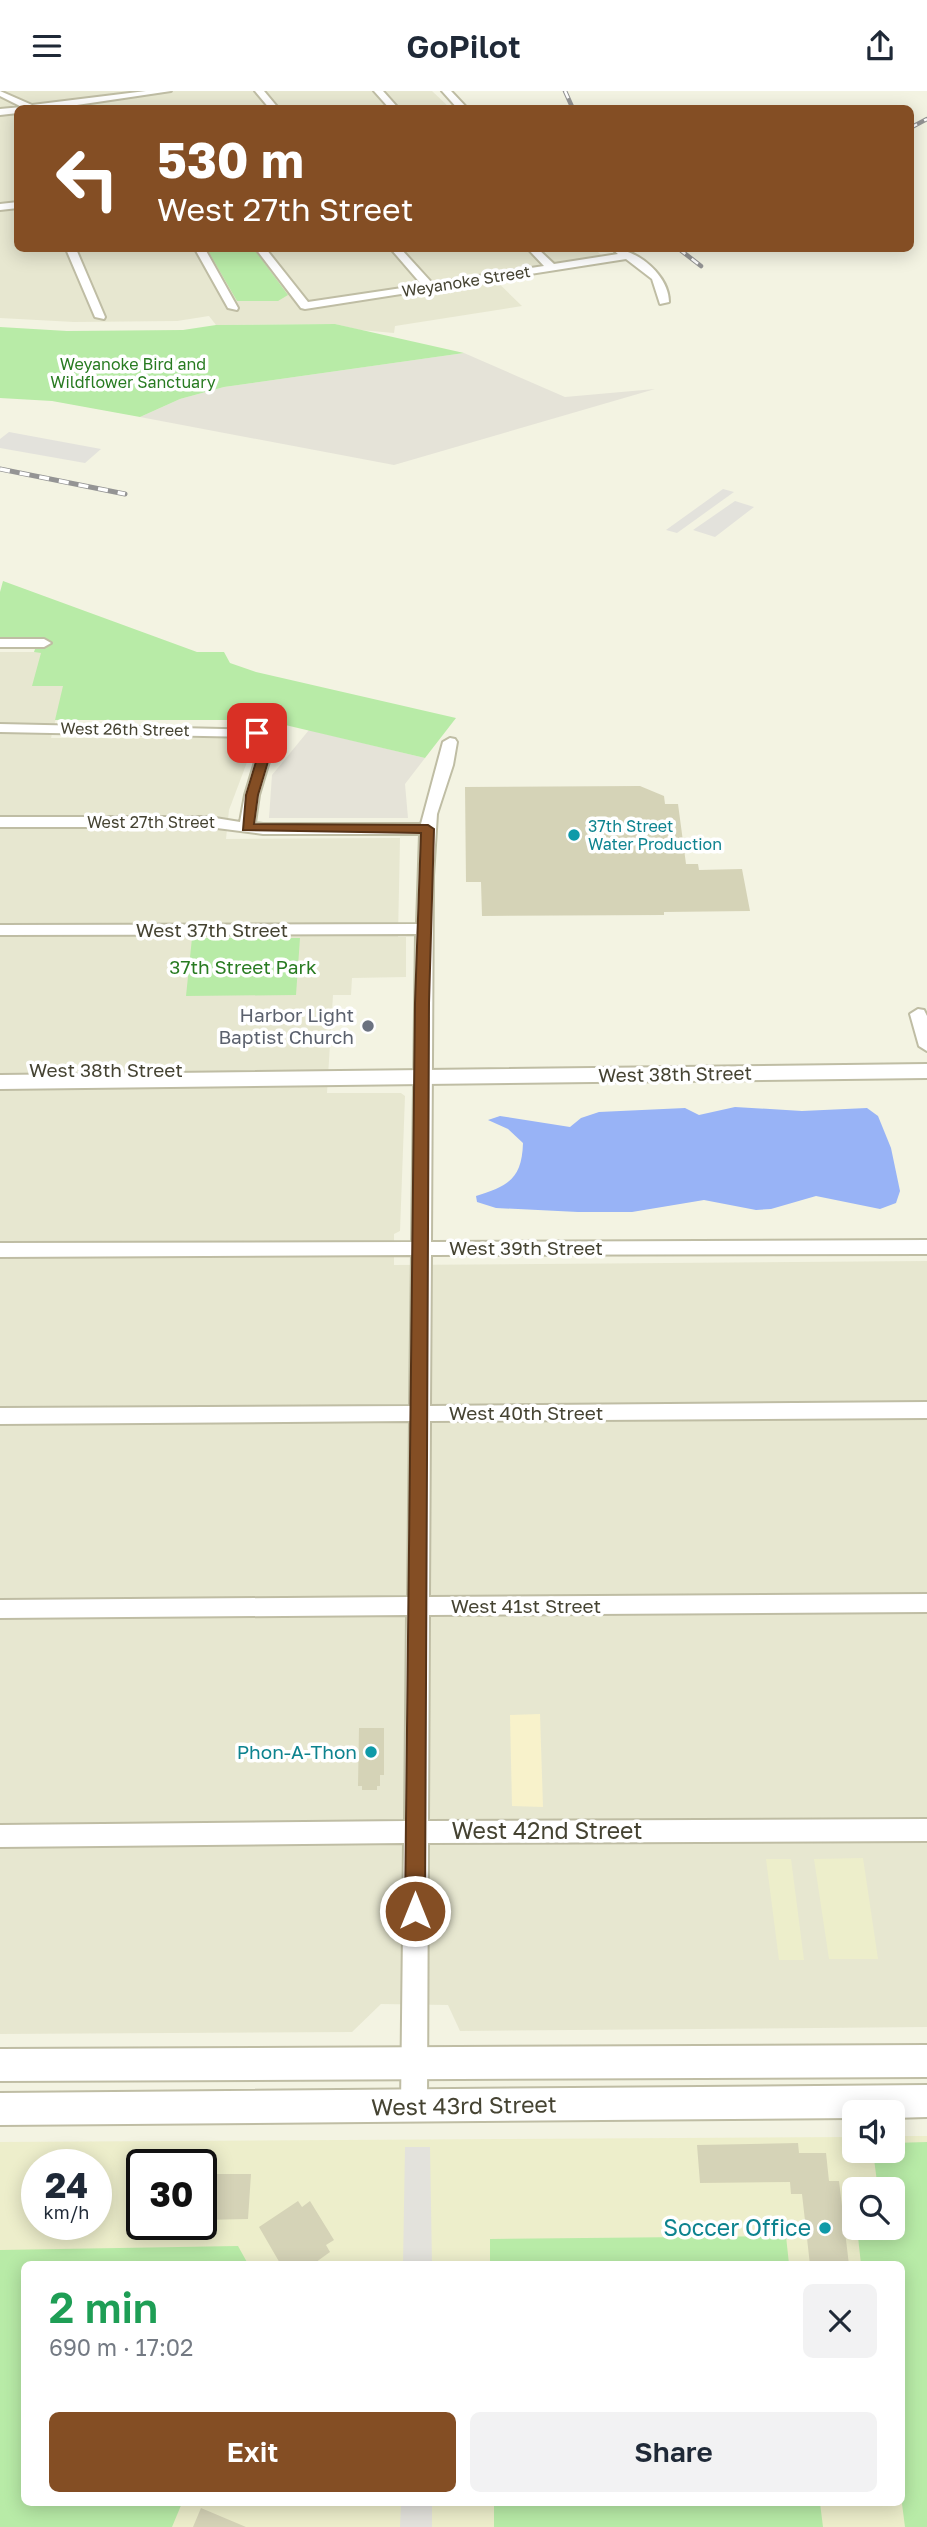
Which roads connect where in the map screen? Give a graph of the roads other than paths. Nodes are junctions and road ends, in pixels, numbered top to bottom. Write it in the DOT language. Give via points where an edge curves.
graph roads {
  1 [pos="167,91"];
  2 [pos="259,91"];
  3 [pos="378,91"];
  4 [pos="446,91"];
  5 [pos="0,92"];
  6 [pos="141,96"];
  7 [pos="26,105"];
  8 [pos="59,105"];
  9 [pos="271,105"];
  10 [pos="392,105"];
  11 [pos="460,105"];
  12 [pos="72,252"];
  13 [pos="202,252"];
  14 [pos="263,252"];
  15 [pos="399,252"];
  16 [pos="536,252"];
  17 [pos="621,252"];
  18 [pos="627,256"];
  19 [pos="552,268"];
  20 [pos="430,287"];
  21 [pos="664,302"];
  22 [pos="233,308"];
  23 [pos="100,317"];
  24 [pos="0,643"];
  25 [pos="44,643"];
  26 [pos="0,728"];
  27 [pos="450,742"];
  28 [pos="0,822"];
  29 [pos="247,827"];
  30 [pos="428,829"];
  31 [pos="424,929"];
  32 [pos="0,930"];
  33 [pos="918,1014"];
  34 [pos="927,1046"];
  35 [pos="0,1070"];
  36 [pos="927,1071"];
  37 [pos="422,1075"];
  38 [pos="0,1082"];
  39 [pos="421,1248"];
  40 [pos="927,1248"];
  41 [pos="0,1250"];
  42 [pos="927,1410"];
  43 [pos="419,1414"];
  44 [pos="0,1416"];
  45 [pos="927,1603"];
  46 [pos="419,1606"];
  47 [pos="0,1609"];
  48 [pos="927,1830"];
  49 [pos="415,1832"];
  50 [pos="0,1836"];
  51 [pos="414,2061"];
  52 [pos="927,2061"];
  53 [pos="0,2065"];
  54 [pos="927,2101"];
  55 [pos="414,2106"];
  56 [pos="0,2109"];
  1 -- 6 [label="street"];
  2 -- 9 [label="street"];
  3 -- 10 [label="street"];
  4 -- 11 [label="street"];
  5 -- 7 [label="street"];
  6 -- 8 [label="street"];
  12 -- 23 [label="street"];
  13 -- 22 [label="street"];
  14 -- 20 [label="street, Weyanoke Street" via="304,306"];
  15 -- 20 [label="street"];
  16 -- 19 [label="street"];
  17 -- 18 [label="street"];
  18 -- 19 [label="street, Weyanoke Street"];
  18 -- 21 [label="street" via="659,280"];
  19 -- 20 [label="street, Weyanoke Street"];
  24 -- 25 [label="street"];
  26 -- 29 [label="street, West 26th Street" via="250,731 263,737 267,745"];
  27 -- 30 [label="street"];
  28 -- 29 [label="street, West 27th Street" via="209,822"];
  29 -- 30 [label="street, West 27th Street"];
  30 -- 31 [label="street"];
  31 -- 32 [label="street, West 37th Street"];
  31 -- 37 [label="street"];
  33 -- 34 [label="street"];
  35 -- 37 [label="street, West 38th Street" via="384,1070"];
  36 -- 37 [label="street, West 38th Street"];
  37 -- 38 [label="street, West 38th Street" via="369,1080"];
  37 -- 39 [label="street"];
  39 -- 40 [label="street, West 39th Street"];
  39 -- 41 [label="street, West 39th Street"];
  39 -- 43 [label="street"];
  42 -- 43 [label="street, West 40th Street"];
  43 -- 44 [label="street, West 40th Street"];
  43 -- 46 [label="street"];
  45 -- 46 [label="street, West 41st Street"];
  46 -- 47 [label="street, West 41st Street"];
  46 -- 49 [label="street"];
  48 -- 49 [label="street, West 42nd Street"];
  49 -- 50 [label="street, West 42nd Street"];
  49 -- 51 [label="street"];
  51 -- 52 [label="street"];
  51 -- 53 [label="street"];
  51 -- 55 [label="street"];
  54 -- 55 [label="street, West 43rd Street"];
  55 -- 56 [label="street, West 43rd Street"];
}
